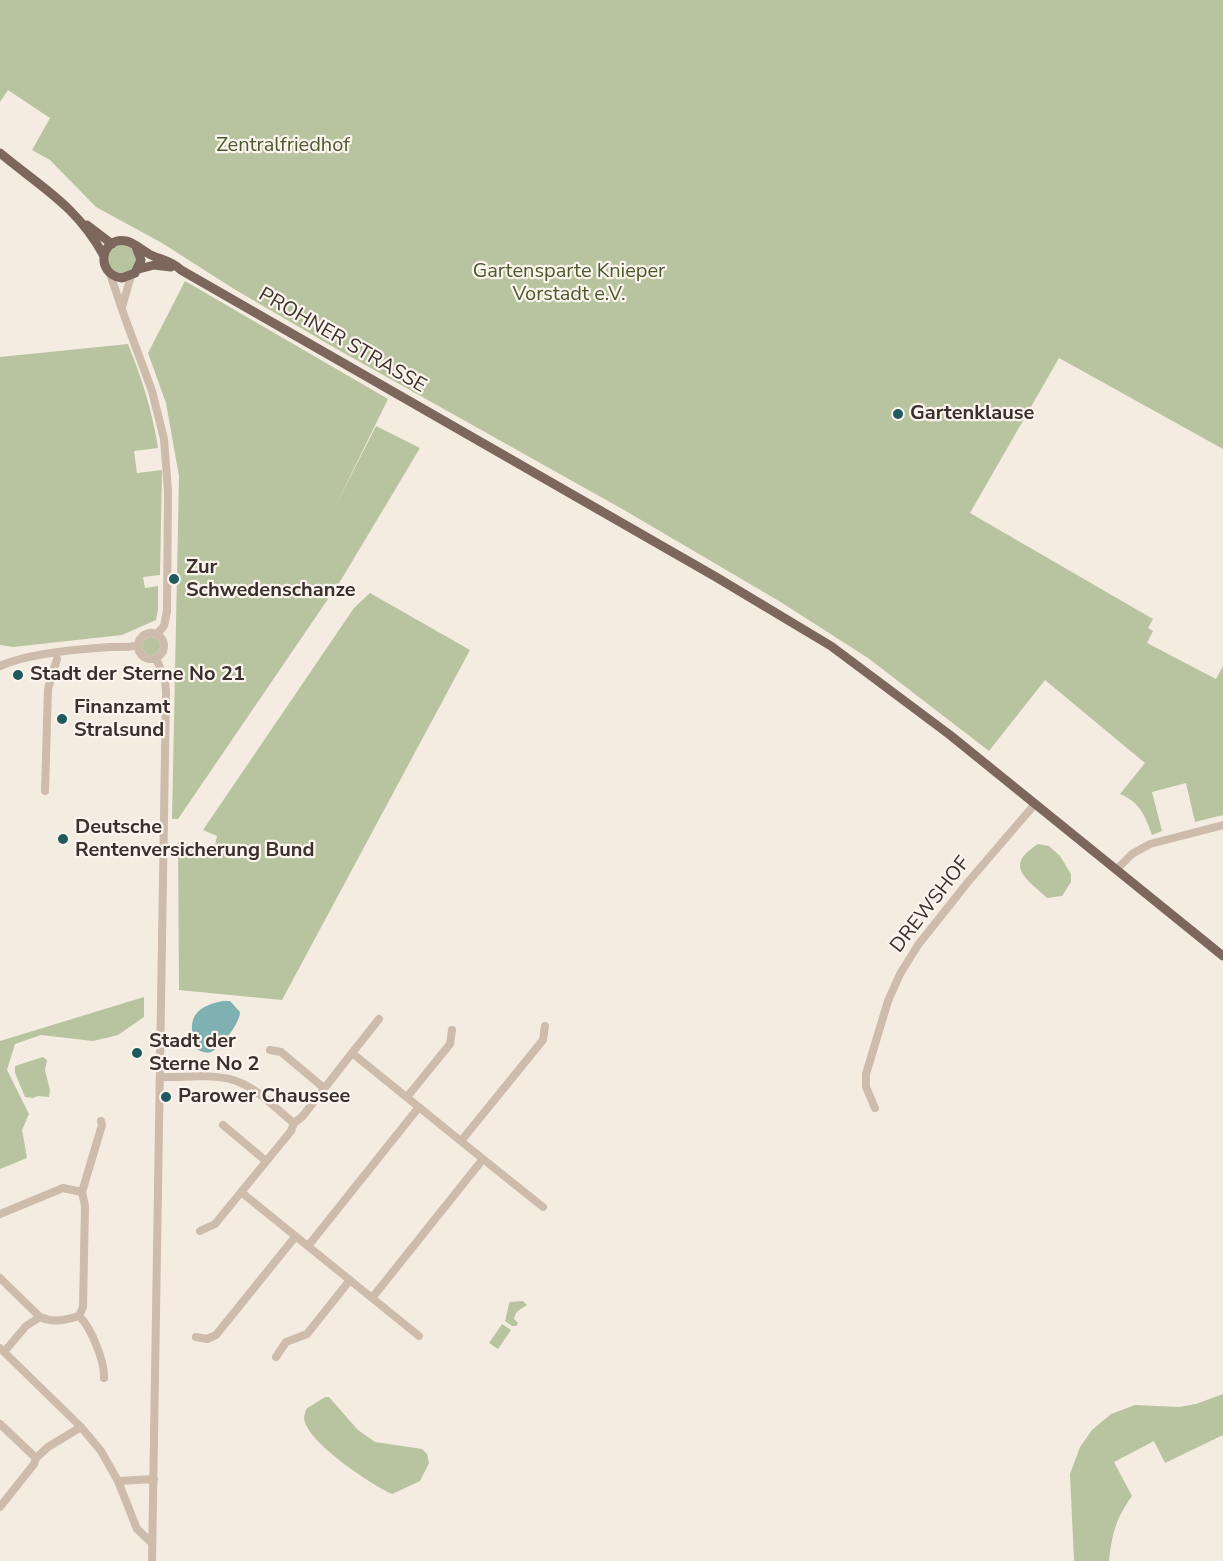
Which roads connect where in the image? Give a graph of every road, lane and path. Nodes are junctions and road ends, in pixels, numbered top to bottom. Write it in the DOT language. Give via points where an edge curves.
graph roads {
  1 [pos="0,153"];
  2 [pos="82,222"];
  3 [pos="112,244"];
  4 [pos="136,247"];
  5 [pos="104,256"];
  6 [pos="139,269"];
  7 [pos="181,270"];
  8 [pos="110,274"];
  9 [pos="131,276"];
  10 [pos="122,309"];
  11 [pos="157,634"];
  12 [pos="138,645"];
  13 [pos="156,658"];
  14 [pos="57,659"];
  15 [pos="0,666"];
  16 [pos="45,791"];
  17 [pos="1035,804"];
  18 [pos="1223,825"];
  19 [pos="1116,870"];
  20 [pos="1223,956"];
  21 [pos="379,1019"];
  22 [pos="544,1026"];
  23 [pos="452,1030"];
  24 [pos="270,1050"];
  25 [pos="352,1053"];
  26 [pos="160,1077"];
  27 [pos="324,1088"];
  28 [pos="407,1097"];
  29 [pos="419,1107"];
  30 [pos="875,1108"];
  31 [pos="101,1121"];
  32 [pos="294,1123"];
  33 [pos="223,1125"];
  34 [pos="461,1141"];
  35 [pos="483,1159"];
  36 [pos="266,1161"];
  37 [pos="82,1192"];
  38 [pos="241,1192"];
  39 [pos="543,1207"];
  40 [pos="0,1214"];
  41 [pos="200,1231"];
  42 [pos="295,1237"];
  43 [pos="308,1246"];
  44 [pos="0,1278"];
  45 [pos="350,1280"];
  46 [pos="372,1298"];
  47 [pos="79,1316"];
  48 [pos="40,1317"];
  49 [pos="419,1336"];
  50 [pos="196,1337"];
  51 [pos="2,1350"];
  52 [pos="276,1357"];
  53 [pos="104,1378"];
  54 [pos="0,1424"];
  55 [pos="81,1427"];
  56 [pos="36,1458"];
  57 [pos="154,1479"];
  58 [pos="118,1480"];
  59 [pos="0,1507"];
  60 [pos="152,1543"];
  61 [pos="152,1561"];
  1 -- 2 [label="main road"];
  2 -- 3 [label="main road"];
  2 -- 5 [label="main road"];
  3 -- 4 [label="main road" via="124,241"];
  3 -- 5 [label="main road"];
  4 -- 6 [label="main road" via="141,260"];
  4 -- 7 [label="main road, PROHNER STRASSE"];
  5 -- 8 [label="main road"];
  6 -- 7 [label="main road, PROHNER STRASSE" via="164,265"];
  6 -- 9 [label="main road"];
  7 -- 17 [label="main road, PROHNER STRASSE" via="831,646"];
  8 -- 9 [label="main road"];
  8 -- 10 [label="street"];
  9 -- 10 [label="street"];
  10 -- 11 [label="street" via="152,391 166,455 167,611 164,626"];
  11 -- 12 [label="street" via="144,634"];
  11 -- 13 [label="street" via="164,644"];
  12 -- 13 [label="street" via="143,657"];
  12 -- 15 [label="street" via="29,656"];
  13 -- 26 [label="street" via="166,692"];
  14 -- 16 [label="street" via="48,689"];
  17 -- 19 [label="main road, PROHNER STRASSE"];
  17 -- 30 [label="street, DREWSHOF" via="968,882 900,974 866,1074 866,1087"];
  18 -- 19 [label="street" via="1150,844"];
  19 -- 20 [label="main road, PROHNER STRASSE"];
  21 -- 25 [label="street"];
  22 -- 34 [label="street" via="543,1040"];
  23 -- 28 [label="street" via="450,1044"];
  24 -- 27 [label="street" via="281,1052"];
  25 -- 27 [label="street"];
  25 -- 28 [label="street"];
  26 -- 32 [label="street" via="236,1081"];
  26 -- 57 [label="street"];
  27 -- 32 [label="street"];
  28 -- 29 [label="street"];
  29 -- 34 [label="street"];
  29 -- 43 [label="street"];
  31 -- 37 [label="street"];
  32 -- 36 [label="street"];
  33 -- 36 [label="street"];
  34 -- 35 [label="street"];
  35 -- 39 [label="street"];
  35 -- 46 [label="street"];
  36 -- 38 [label="street"];
  37 -- 40 [label="street" via="63,1188"];
  37 -- 47 [label="street" via="83,1307"];
  38 -- 41 [label="street" via="215,1224"];
  38 -- 42 [label="street"];
  42 -- 43 [label="street"];
  42 -- 50 [label="street" via="216,1335 207,1339"];
  43 -- 45 [label="street"];
  44 -- 48 [label="street"];
  45 -- 46 [label="street"];
  45 -- 52 [label="street" via="307,1334 289,1340"];
  46 -- 49 [label="street"];
  47 -- 48 [label="street" via="58,1321"];
  47 -- 53 [label="street" via="94,1342"];
  48 -- 51 [label="street"];
  51 -- 55 [label="street"];
  54 -- 56 [label="street"];
  55 -- 56 [label="street"];
  55 -- 58 [label="street"];
  56 -- 59 [label="street"];
  57 -- 58 [label="street"];
  57 -- 60 [label="street"];
  58 -- 60 [label="street" via="137,1529"];
  60 -- 61 [label="street"];
}
